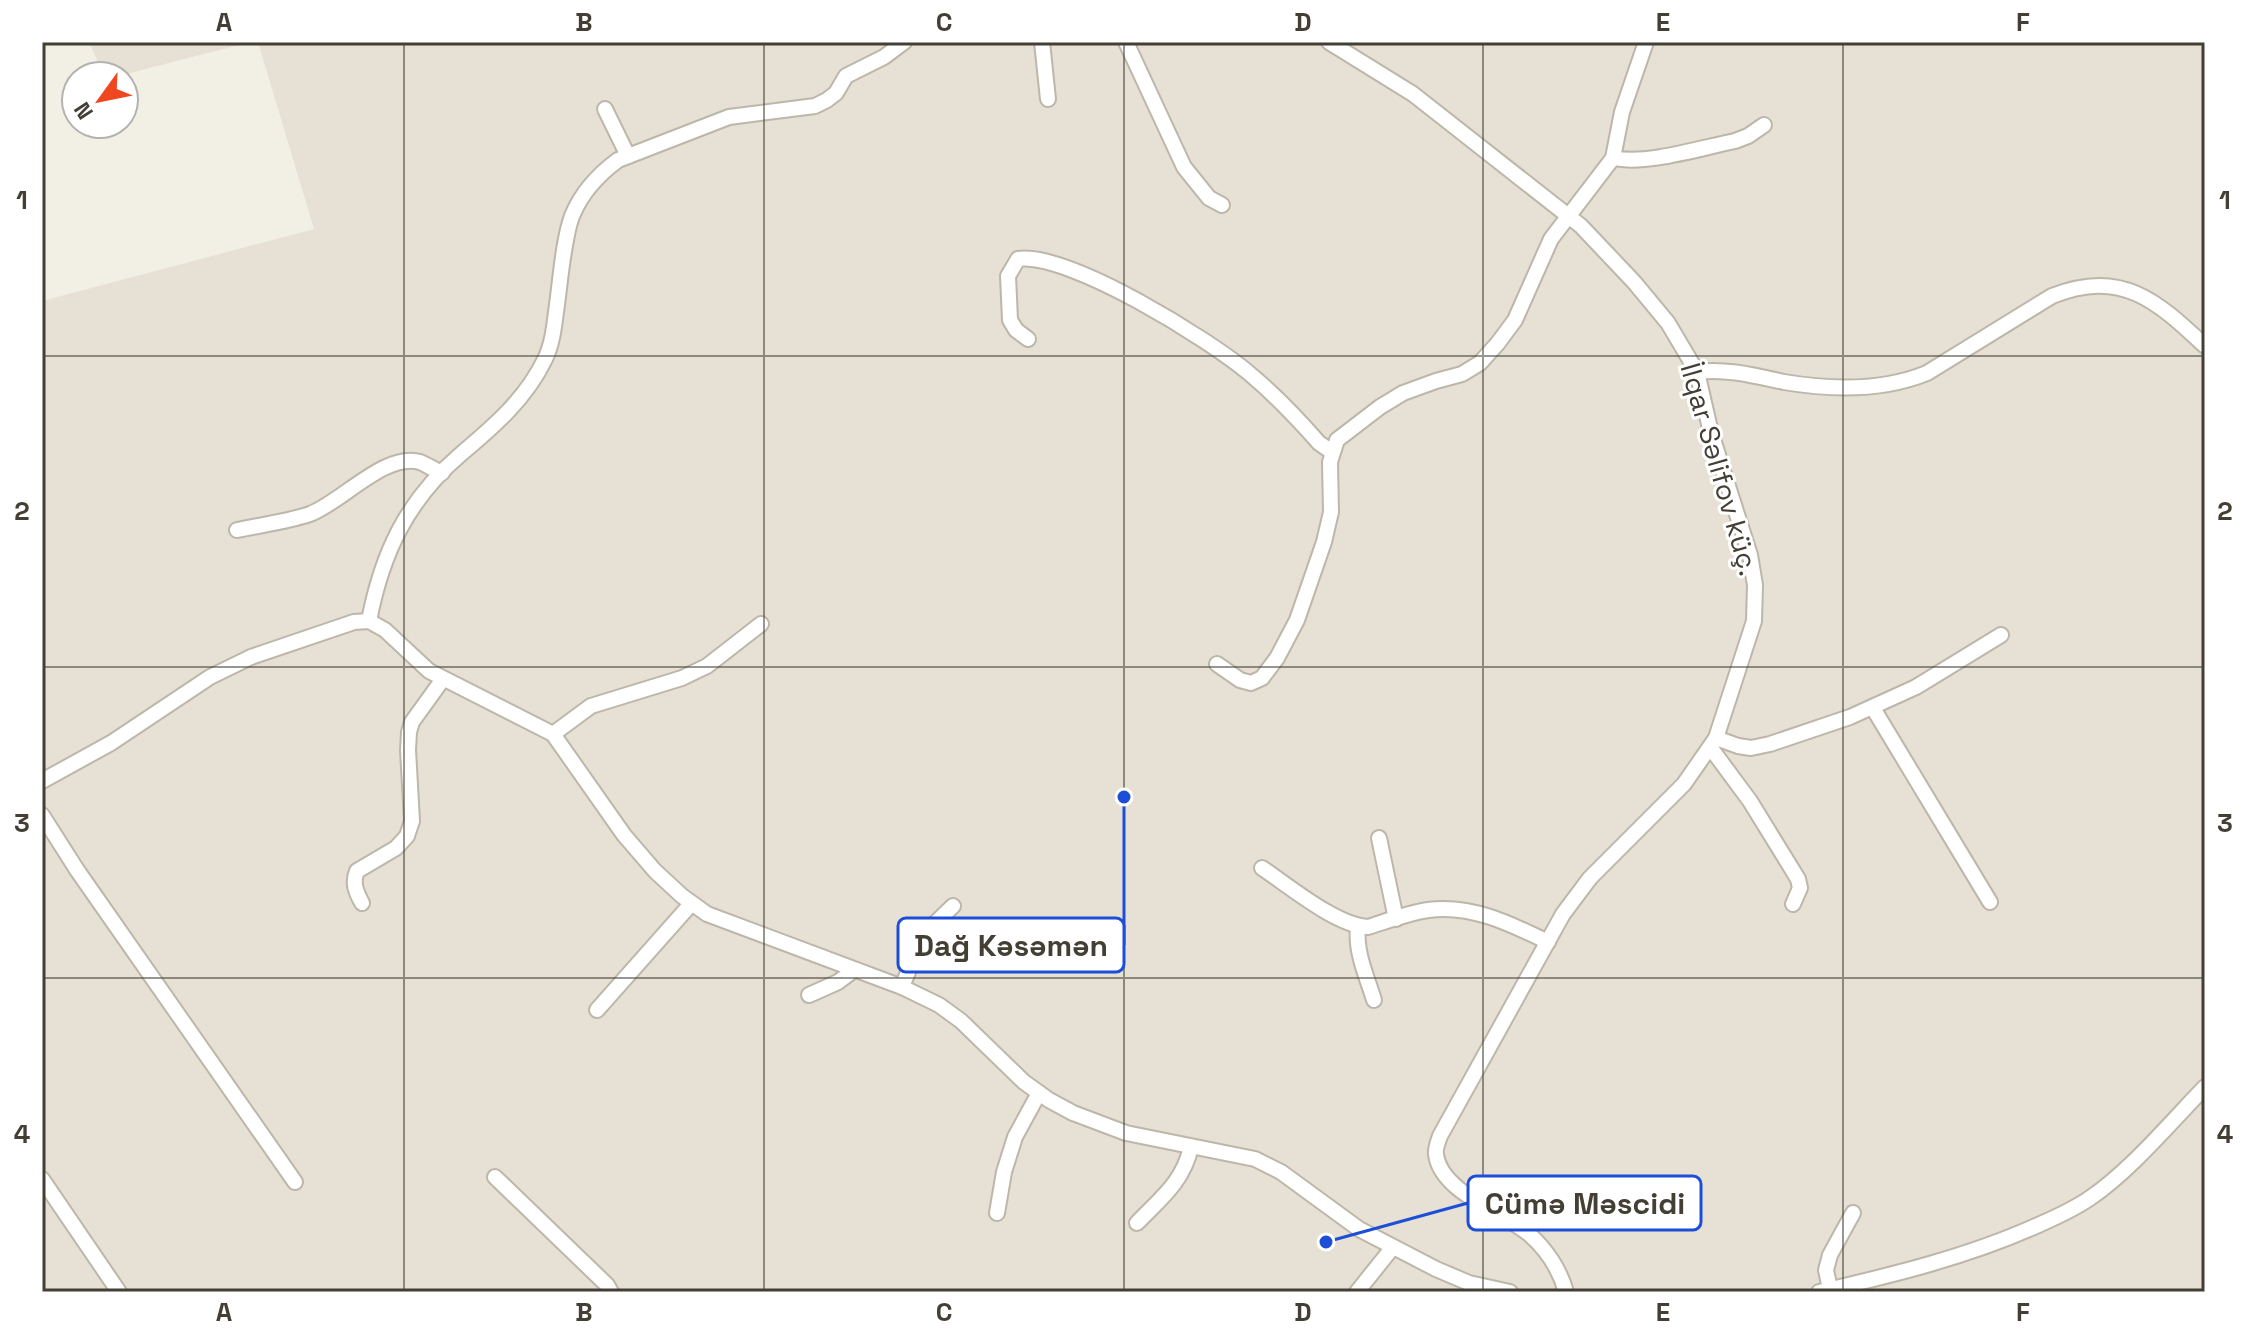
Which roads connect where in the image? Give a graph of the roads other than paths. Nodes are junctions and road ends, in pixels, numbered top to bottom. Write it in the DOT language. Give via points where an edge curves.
graph roads {
  1 [pos="904,42"];
  2 [pos="1042,42"];
  3 [pos="1126,42"];
  4 [pos="1329,42"];
  5 [pos="1646,42"];
  6 [pos="1048,99"];
  7 [pos="605,109"];
  8 [pos="1764,125"];
  9 [pos="628,156"];
  10 [pos="1613,158"];
  11 [pos="1222,205"];
  12 [pos="1568,216"];
  13 [pos="1028,339"];
  14 [pos="2205,346"];
  15 [pos="1697,372"];
  16 [pos="1332,452"];
  17 [pos="442,473"];
  18 [pos="237,530"];
  19 [pos="369,621"];
  20 [pos="761,624"];
  21 [pos="2001,635"];
  22 [pos="1217,664"];
  23 [pos="443,679"];
  24 [pos="1873,708"];
  25 [pos="553,734"];
  26 [pos="1713,742"];
  27 [pos="42,781"];
  28 [pos="42,815"];
  29 [pos="1379,838"];
  30 [pos="1262,868"];
  31 [pos="1990,902"];
  32 [pos="362,903"];
  33 [pos="691,904"];
  34 [pos="1793,904"];
  35 [pos="953,906"];
  36 [pos="1396,919"];
  37 [pos="1358,927"];
  38 [pos="1548,942"];
  39 [pos="854,970"];
  40 [pos="902,987"];
  41 [pos="809,995"];
  42 [pos="1374,1000"];
  43 [pos="597,1010"];
  44 [pos="2205,1087"];
  45 [pos="1039,1093"];
  46 [pos="1191,1147"];
  47 [pos="495,1177"];
  48 [pos="42,1179"];
  49 [pos="295,1182"];
  50 [pos="997,1213"];
  51 [pos="1853,1213"];
  52 [pos="1137,1223"];
  53 [pos="1393,1247"];
  54 [pos="1467,1288"];
  55 [pos="1824,1291"];
  56 [pos="119,1292"];
  57 [pos="611,1292"];
  58 [pos="1357,1292"];
  59 [pos="1510,1292"];
  60 [pos="1566,1292"];
  1 -- 9 [label="street" via="846,76 836,93 815,106 729,117"];
  2 -- 6 [label="street"];
  3 -- 11 [label="street" via="1184,167 1209,198"];
  4 -- 12 [label="street, İlqar Səlifov küç." via="1413,94"];
  5 -- 10 [label="street"];
  7 -- 9 [label="street"];
  8 -- 10 [label="street" via="1735,141 1644,159"];
  9 -- 17 [label="street" via="605,170 571,217 547,357 505,416"];
  10 -- 12 [label="street"];
  12 -- 15 [label="street, İlqar Səlifov küç." via="1668,323"];
  12 -- 16 [label="street" via="1544,253 1515,320 1480,363 1403,393 1337,440"];
  13 -- 16 [label="street" via="1010,320 1008,276 1018,259 1030,257 1083,274 1171,319 1251,375"];
  14 -- 15 [label="street" via="2150,300 2106,286 2073,288 2052,296 1927,373 1905,381 1829,386"];
  15 -- 26 [label="street, İlqar Səlifov küç." via="1755,585 1754,621"];
  16 -- 22 [label="street" via="1331,512 1324,542 1297,620 1277,658 1262,678 1251,683"];
  17 -- 18 [label="street" via="417,461 396,462 309,514"];
  17 -- 19 [label="street" via="406,517 388,550"];
  19 -- 23 [label="street"];
  19 -- 27 [label="street" via="251,657 210,677 111,743"];
  20 -- 25 [label="street" via="707,666 591,706"];
  21 -- 24 [label="street"];
  23 -- 25 [label="street"];
  23 -- 32 [label="street" via="409,732 412,821 407,836 357,871 355,888"];
  24 -- 26 [label="street" via="1770,744 1751,748"];
  24 -- 31 [label="street"];
  25 -- 33 [label="street" via="624,835"];
  26 -- 34 [label="street" via="1798,879"];
  26 -- 38 [label="street, İlqar Səlifov küç." via="1684,784 1590,878"];
  28 -- 49 [label="street"];
  29 -- 36 [label="street"];
  30 -- 37 [label="street"];
  33 -- 39 [label="street"];
  33 -- 43 [label="street"];
  35 -- 40 [label="street" via="923,935"];
  36 -- 37 [label="street"];
  36 -- 38 [label="street" via="1429,909 1466,910 1504,920"];
  37 -- 42 [label="street"];
  38 -- 60 [label="street, İlqar Səlifov küç." via="1435,1152 1441,1171 1454,1185 1529,1234 1550,1258"];
  39 -- 40 [label="street"];
  39 -- 41 [label="street"];
  40 -- 45 [label="street" via="961,1021"];
  44 -- 55 [label="street" via="2117,1176 2062,1214 2010,1238"];
  45 -- 46 [label="street" via="1115,1129"];
  45 -- 50 [label="street" via="1015,1137"];
  46 -- 52 [label="street" via="1176,1184"];
  46 -- 53 [label="street" via="1255,1159"];
  47 -- 57 [label="street"];
  48 -- 56 [label="street"];
  51 -- 55 [label="street" via="1830,1255"];
  53 -- 54 [label="street"];
  53 -- 58 [label="street"];
  54 -- 59 [label="street"];
}
